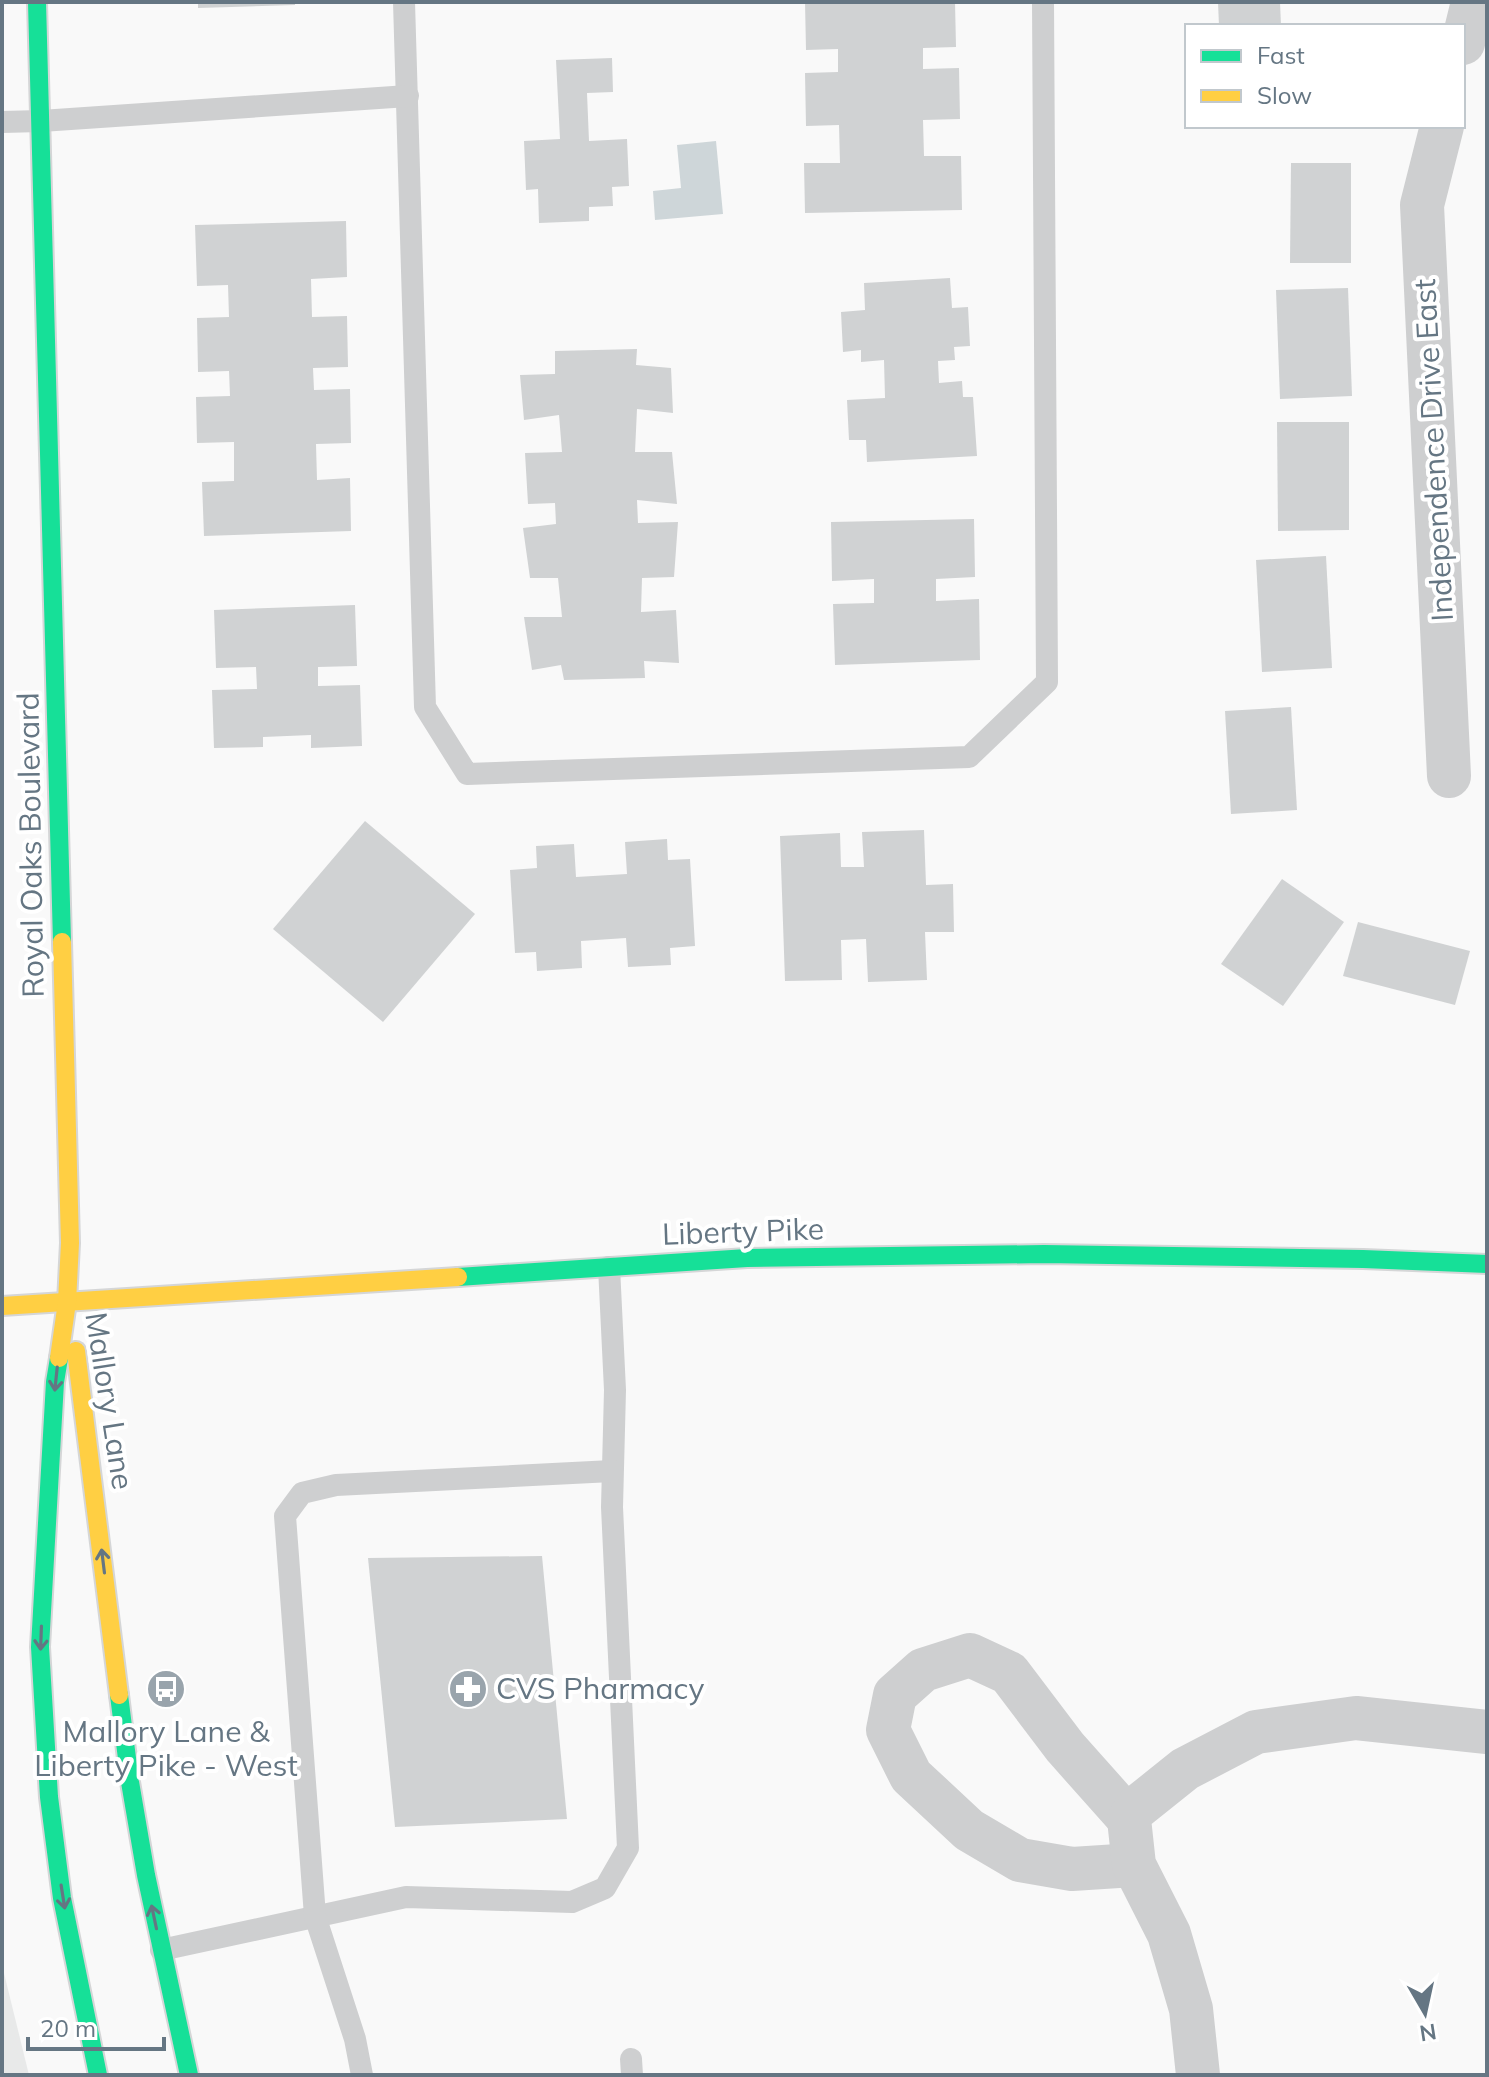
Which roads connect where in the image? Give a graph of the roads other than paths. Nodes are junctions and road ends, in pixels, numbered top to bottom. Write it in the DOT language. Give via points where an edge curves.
graph roads {
  1 [pos="37,2"];
  2 [pos="404,2"];
  3 [pos="1043,2"];
  4 [pos="1473,2"];
  5 [pos="1465,35"];
  6 [pos="408,96"];
  7 [pos="41,121"];
  8 [pos="2,122"];
  9 [pos="1441,128"];
  10 [pos="1449,776"];
  11 [pos="1487,1264"];
  12 [pos="609,1267"];
  13 [pos="67,1302"];
  14 [pos="2,1306"];
  15 [pos="612,1471"];
  16 [pos="1487,1732"];
  17 [pos="1129,1819"];
  18 [pos="1134,1865"];
  19 [pos="315,1916"];
  20 [pos="161,1950"];
  21 [pos="98,2075"];
  22 [pos="189,2075"];
  23 [pos="362,2075"];
  24 [pos="1198,2075"];
  1 -- 7 [label="main road, Royal Oaks Boulevard"];
  2 -- 6 [label="lane"];
  3 -- 6 [label="lane" via="1047,682 969,757 467,774 425,707"];
  4 -- 5 [label="street"];
  6 -- 7 [label="lane"];
  7 -- 8 [label="lane"];
  7 -- 13 [label="main road, Royal Oaks Boulevard" via="70,1243"];
  9 -- 10 [label="street, Independence Drive East" via="1422,205"];
  11 -- 12 [label="main road, Liberty Pike" via="1044,1254 747,1258"];
  12 -- 13 [label="main road, Liberty Pike"];
  12 -- 15 [label="lane" via="615,1390"];
  13 -- 14 [label="main road, Liberty Pike"];
  20 -- 13 [label="main road, Mallory Lane, one-way" via="130,1782"];
  13 -- 21 [label="main road, Mallory Lane, one-way" via="55,1382 40,1647 49,1797 62,1898"];
  15 -- 19 [label="lane" via="628,1848 605,1888 572,1902 406,1897"];
  15 -- 19 [label="lane" via="336,1485 302,1493 285,1516"];
  16 -- 17 [label="street" via="1356,1718 1256,1732 1185,1769"];
  17 -- 18 [label="street"];
  17 -- 18 [label="street" via="1009,1673 970,1655 923,1670 895,1695 888,1730 911,1776 969,1830 1020,1860 1072,1869"];
  18 -- 24 [label="street" via="1169,1934 1191,2009"];
  19 -- 20 [label="lane"];
  19 -- 23 [label="lane"];
  20 -- 22 [label="main road, Mallory Lane"];
}
